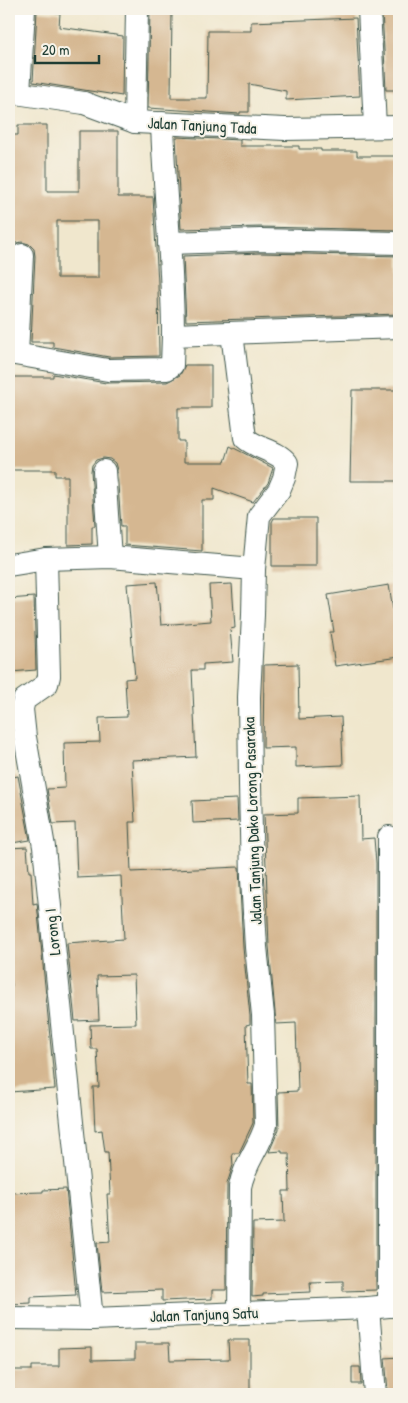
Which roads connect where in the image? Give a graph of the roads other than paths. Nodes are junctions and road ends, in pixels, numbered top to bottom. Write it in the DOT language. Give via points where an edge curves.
graph roads {
  1 [pos="24,9"];
  2 [pos="137,9"];
  3 [pos="369,9"];
  4 [pos="14,92"];
  5 [pos="135,122"];
  6 [pos="162,123"];
  7 [pos="375,126"];
  8 [pos="399,127"];
  9 [pos="170,243"];
  10 [pos="399,243"];
  11 [pos="22,255"];
  12 [pos="399,327"];
  13 [pos="232,332"];
  14 [pos="173,335"];
  15 [pos="13,354"];
  16 [pos="104,471"];
  17 [pos="110,557"];
  18 [pos="46,559"];
  19 [pos="9,565"];
  20 [pos="254,569"];
  21 [pos="389,837"];
  22 [pos="386,1307"];
  23 [pos="239,1313"];
  24 [pos="9,1318"];
  25 [pos="92,1319"];
  26 [pos="375,1394"];
  1 -- 4 [label="street"];
  2 -- 5 [label="street"];
  3 -- 7 [label="street"];
  4 -- 5 [label="street, Jalan Tanjung Tada" via="84,103"];
  5 -- 6 [label="street, Jalan Tanjung Tada"];
  6 -- 7 [label="street, Jalan Tanjung Tada" via="285,128"];
  6 -- 9 [label="street" via="163,181"];
  7 -- 8 [label="street, Jalan Tanjung Tada"];
  9 -- 10 [label="street" via="260,240"];
  9 -- 14 [label="street"];
  11 -- 15 [label="street"];
  12 -- 13 [label="street"];
  13 -- 14 [label="street"];
  13 -- 20 [label="street, Jalan Tanjung Dako Lorong Pasaraka" via="245,438 282,456 287,463 279,490 259,516"];
  14 -- 15 [label="street" via="172,365 167,369 108,370"];
  16 -- 17 [label="street"];
  17 -- 18 [label="street"];
  17 -- 20 [label="street"];
  18 -- 19 [label="street"];
  18 -- 25 [label="street, Lorong I" via="48,684 24,700 22,709 44,847"];
  20 -- 23 [label="street, Jalan Tanjung Dako Lorong Pasaraka" via="248,697 250,794 266,1125 262,1139 242,1174 240,1187"];
  21 -- 22 [label="street"];
  22 -- 23 [label="street, Jalan Tanjung Satu"];
  22 -- 26 [label="street"];
  23 -- 25 [label="street, Jalan Tanjung Satu"];
  24 -- 25 [label="street, Jalan Tanjung Satu"];
}
